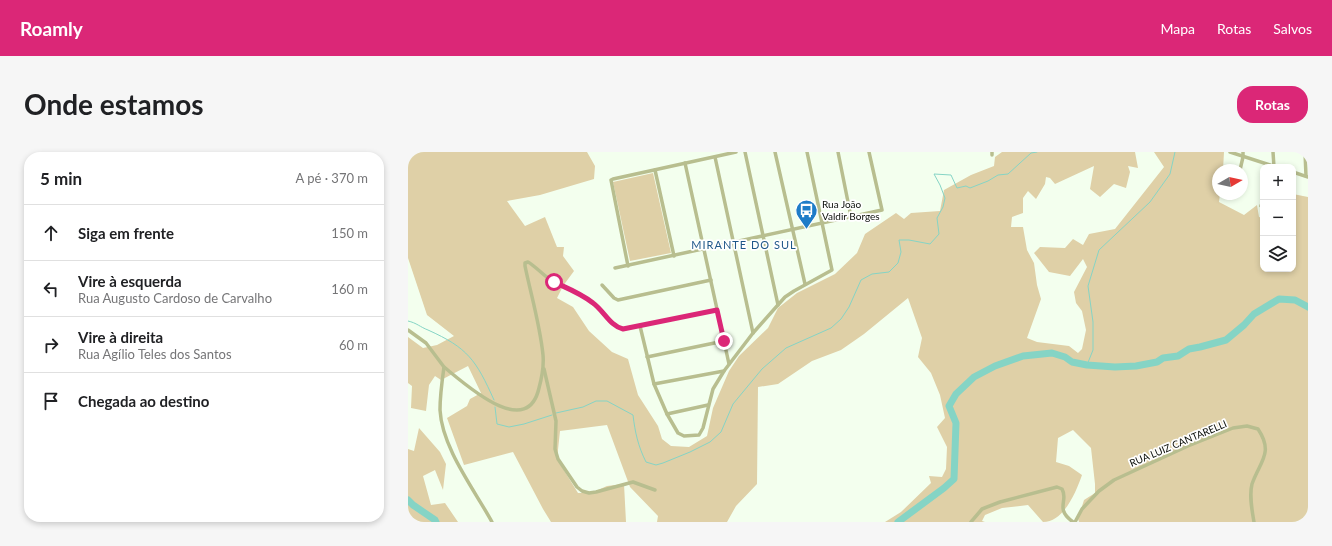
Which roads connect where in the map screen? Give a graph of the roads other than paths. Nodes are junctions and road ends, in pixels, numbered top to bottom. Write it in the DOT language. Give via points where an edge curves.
graph roads {
  1 [pos="736,152"];
  2 [pos="745,152"];
  3 [pos="775,152"];
  4 [pos="807,152"];
  5 [pos="838,152"];
  6 [pos="869,152"];
  7 [pos="1230,152"];
  8 [pos="1243,152"];
  9 [pos="1273,152"];
  10 [pos="1305,152"];
  11 [pos="715,157"];
  12 [pos="1243,157"];
  13 [pos="685,163"];
  14 [pos="1241,164"];
  15 [pos="1265,164"];
  16 [pos="1275,164"];
  17 [pos="655,170"];
  18 [pos="1296,173"];
  19 [pos="1307,177"];
  20 [pos="851,217"];
  21 [pos="823,224"];
  22 [pos="793,230"];
  23 [pos="763,236"];
  24 [pos="733,243"];
  25 [pos="704,250"];
  26 [pos="674,256"];
  27 [pos="628,266"];
  28 [pos="615,268"];
  29 [pos="711,280"];
  30 [pos="805,284"];
  31 [pos="602,285"];
  32 [pos="778,306"];
  33 [pos="717,310"];
  34 [pos="640,326"];
  35 [pos="408,330"];
  36 [pos="753,333"];
  37 [pos="724,341"];
  38 [pos="647,357"];
  39 [pos="729,364"];
  40 [pos="444,367"];
  41 [pos="544,368"];
  42 [pos="724,371"];
  43 [pos="654,384"];
  44 [pos="708,405"];
  45 [pos="667,414"];
  46 [pos="655,490"];
  47 [pos="492,522"];
  48 [pos="971,522"];
  49 [pos="1074,522"];
  50 [pos="1254,522"];
  1 -- 11 [label="street"];
  2 -- 23 [label="street"];
  3 -- 22 [label="street"];
  4 -- 21 [label="street"];
  5 -- 20 [label="street"];
  6 -- 20 [label="street" via="882,210"];
  7 -- 12 [label="street"];
  8 -- 12 [label="street"];
  9 -- 16 [label="street"];
  10 -- 19 [label="street"];
  11 -- 13 [label="street"];
  11 -- 24 [label="street"];
  12 -- 14 [label="street"];
  12 -- 15 [label="street"];
  13 -- 17 [label="street"];
  13 -- 25 [label="street"];
  17 -- 26 [label="street"];
  17 -- 27 [label="street" via="612,178 610,182"];
  18 -- 19 [label="street"];
  20 -- 21 [label="street"];
  21 -- 22 [label="street"];
  21 -- 30 [label="street" via="832,270"];
  22 -- 23 [label="street"];
  22 -- 30 [label="street"];
  23 -- 24 [label="street"];
  23 -- 32 [label="street"];
  24 -- 25 [label="street"];
  24 -- 36 [label="street"];
  25 -- 26 [label="street"];
  25 -- 29 [label="street"];
  26 -- 27 [label="street"];
  27 -- 28 [label="street"];
  29 -- 31 [label="street" via="618,300"];
  29 -- 33 [label="street"];
  30 -- 32 [label="street"];
  32 -- 36 [label="street"];
  33 -- 34 [label="street"];
  33 -- 37 [label="street"];
  34 -- 38 [label="street"];
  34 -- 41 [label="street" via="623,329 616,327 583,296 543,275 530,262 525,263 541,338"];
  35 -- 40 [label="street" via="426,343"];
  36 -- 39 [label="street"];
  37 -- 38 [label="street"];
  37 -- 39 [label="street"];
  38 -- 43 [label="street"];
  39 -- 42 [label="street"];
  40 -- 41 [label="street" via="490,402 521,411 530,407 537,396"];
  40 -- 47 [label="street" via="440,411 443,430 450,449"];
  41 -- 46 [label="street" via="556,421 554,449 577,487 589,493 633,482"];
  42 -- 43 [label="street"];
  42 -- 44 [label="street"];
  43 -- 45 [label="street"];
  44 -- 45 [label="street"];
  44 -- 45 [label="street" via="703,428 699,434 693,436 678,433"];
  48 -- 49 [label="street" via="982,509 1057,487 1064,492 1063,512"];
  49 -- 50 [label="street, RUA LUIZ CANTARELLI" via="1099,491 1114,480 1188,446 1233,428 1247,426 1258,429 1264,438 1266,450 1252,485"];
}
